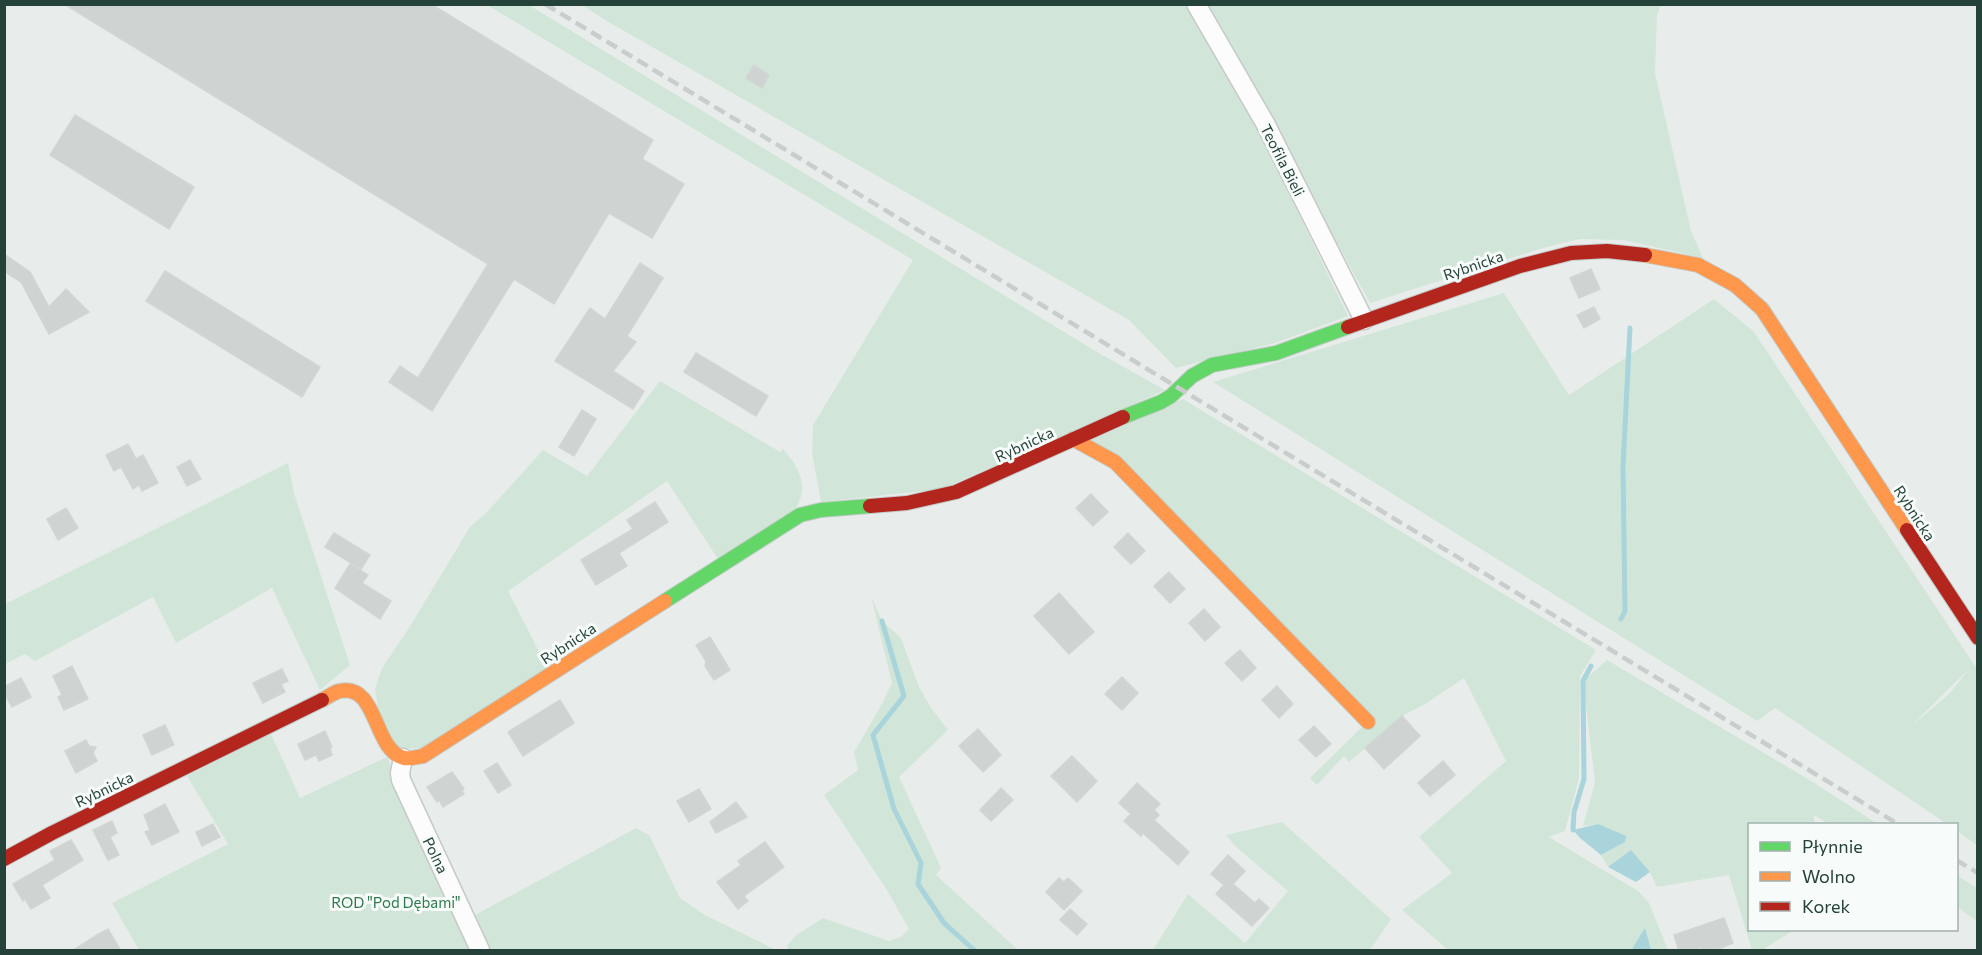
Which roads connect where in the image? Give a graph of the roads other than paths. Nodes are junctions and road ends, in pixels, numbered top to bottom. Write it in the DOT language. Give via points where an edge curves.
graph roads {
  1 [pos="1198,9"];
  2 [pos="1364,320"];
  3 [pos="1073,439"];
  4 [pos="1977,638"];
  5 [pos="1368,722"];
  6 [pos="403,758"];
  7 [pos="4,859"];
  8 [pos="480,951"];
  1 -- 2 [label="street, Teofila Bieli" via="1265,123"];
  2 -- 3 [label="street, Rybnicka" via="1276,352 1202,369 1161,402"];
  2 -- 4 [label="street, Rybnicka" via="1520,266 1571,254 1607,251 1707,269 1735,285 1762,309"];
  3 -- 5 [label="street" via="1115,462"];
  3 -- 6 [label="street, Rybnicka" via="947,494 907,503 834,508 788,521 431,752"];
  6 -- 7 [label="street, Rybnicka" via="389,748 365,700 356,693 340,691"];
  6 -- 8 [label="street, Polna" via="400,780"];
}
